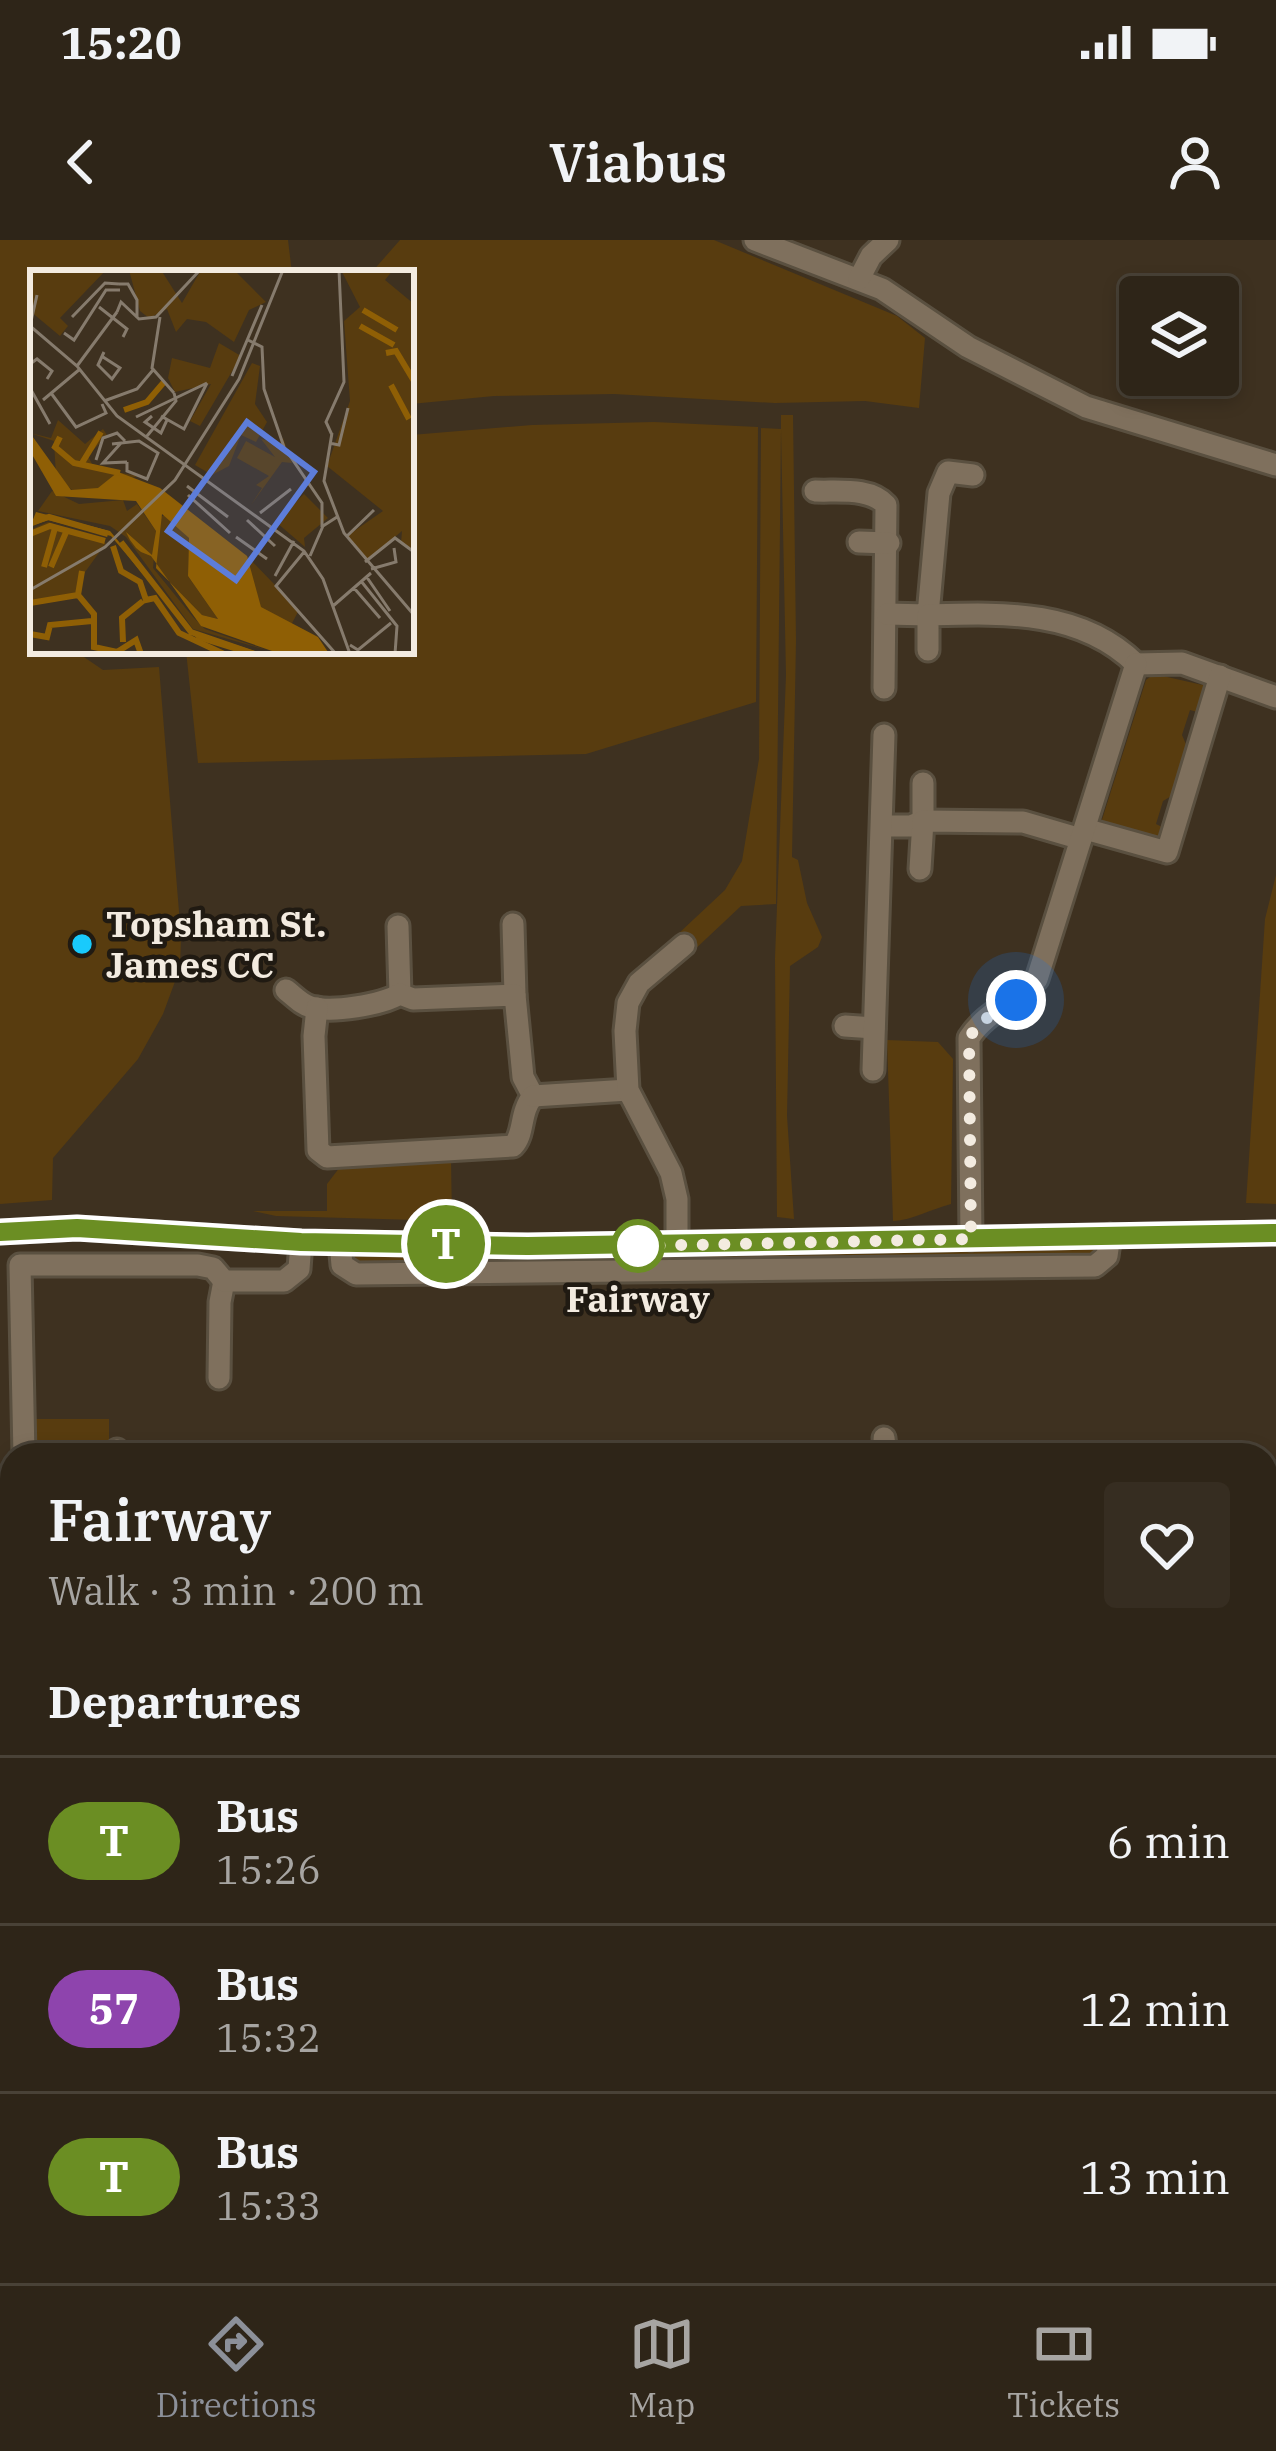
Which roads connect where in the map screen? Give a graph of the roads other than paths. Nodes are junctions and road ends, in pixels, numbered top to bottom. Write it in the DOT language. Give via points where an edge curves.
graph roads {
  1 [pos="755,240"];
  2 [pos="888,240"];
  3 [pos="859,279"];
  4 [pos="1276,465"];
  5 [pos="973,476"];
  6 [pos="815,490"];
  7 [pos="859,542"];
  8 [pos="889,543"];
  9 [pos="887,614"];
  10 [pos="928,615"];
  11 [pos="928,650"];
  12 [pos="1136,664"];
  13 [pos="1220,676"];
  14 [pos="884,688"];
  15 [pos="1276,697"];
  16 [pos="884,735"];
  17 [pos="922,783"];
  18 [pos="923,821"];
  19 [pos="882,826"];
  20 [pos="1083,834"];
  21 [pos="920,869"];
  22 [pos="513,924"];
  23 [pos="398,926"];
  24 [pos="684,945"];
  25 [pos="286,990"];
  26 [pos="400,994"];
  27 [pos="515,994"];
  28 [pos="317,1008"];
  29 [pos="845,1026"];
  30 [pos="874,1028"];
  31 [pos="873,1070"];
  32 [pos="628,1090"];
  33 [pos="533,1096"];
  34 [pos="0,1232"];
  35 [pos="1276,1233"];
  36 [pos="1110,1235"];
  37 [pos="971,1239"];
  38 [pos="301,1242"];
  39 [pos="340,1243"];
  40 [pos="677,1246"];
  41 [pos="10,1264"];
  42 [pos="224,1280"];
  43 [pos="219,1378"];
  44 [pos="23,1443"];
  1 -- 3 [label="street"];
  2 -- 3 [label="street"];
  3 -- 4 [label="street" via="1086,407"];
  5 -- 10 [label="street" via="948,472 939,493"];
  6 -- 8 [label="street" via="878,496 889,515"];
  7 -- 8 [label="street"];
  8 -- 9 [label="street"];
  9 -- 10 [label="street"];
  9 -- 14 [label="street"];
  10 -- 11 [label="street"];
  10 -- 12 [label="street" via="1031,616 1077,626"];
  12 -- 13 [label="street" via="1182,663"];
  12 -- 20 [label="street"];
  13 -- 15 [label="street"];
  13 -- 20 [label="street" via="1166,852"];
  16 -- 19 [label="street"];
  17 -- 18 [label="street"];
  18 -- 19 [label="street"];
  18 -- 20 [label="street" via="1023,822"];
  18 -- 21 [label="street"];
  19 -- 30 [label="street"];
  20 -- 37 [label="street" via="1037,980 969,1038"];
  22 -- 27 [label="street"];
  23 -- 26 [label="street"];
  24 -- 32 [label="street" via="628,1003"];
  25 -- 28 [label="street"];
  26 -- 27 [label="street"];
  26 -- 28 [label="street" via="384,1003"];
  27 -- 33 [label="street" via="523,1077"];
  28 -- 33 [label="street" via="318,1150 327,1157 513,1146"];
  29 -- 30 [label="street"];
  30 -- 31 [label="street"];
  32 -- 33 [label="street"];
  32 -- 40 [label="street" via="671,1173"];
  34 -- 38 [label="street" via="77,1228"];
  35 -- 36 [label="street"];
  36 -- 37 [label="street"];
  36 -- 39 [label="street" via="1107,1256 1095,1266 851,1269 356,1274 343,1264"];
  37 -- 40 [label="street"];
  38 -- 39 [label="street"];
  38 -- 42 [label="street" via="299,1269 289,1279"];
  39 -- 40 [label="street"];
  41 -- 42 [label="street" via="198,1265"];
  41 -- 44 [label="street"];
  42 -- 43 [label="street"];
}
